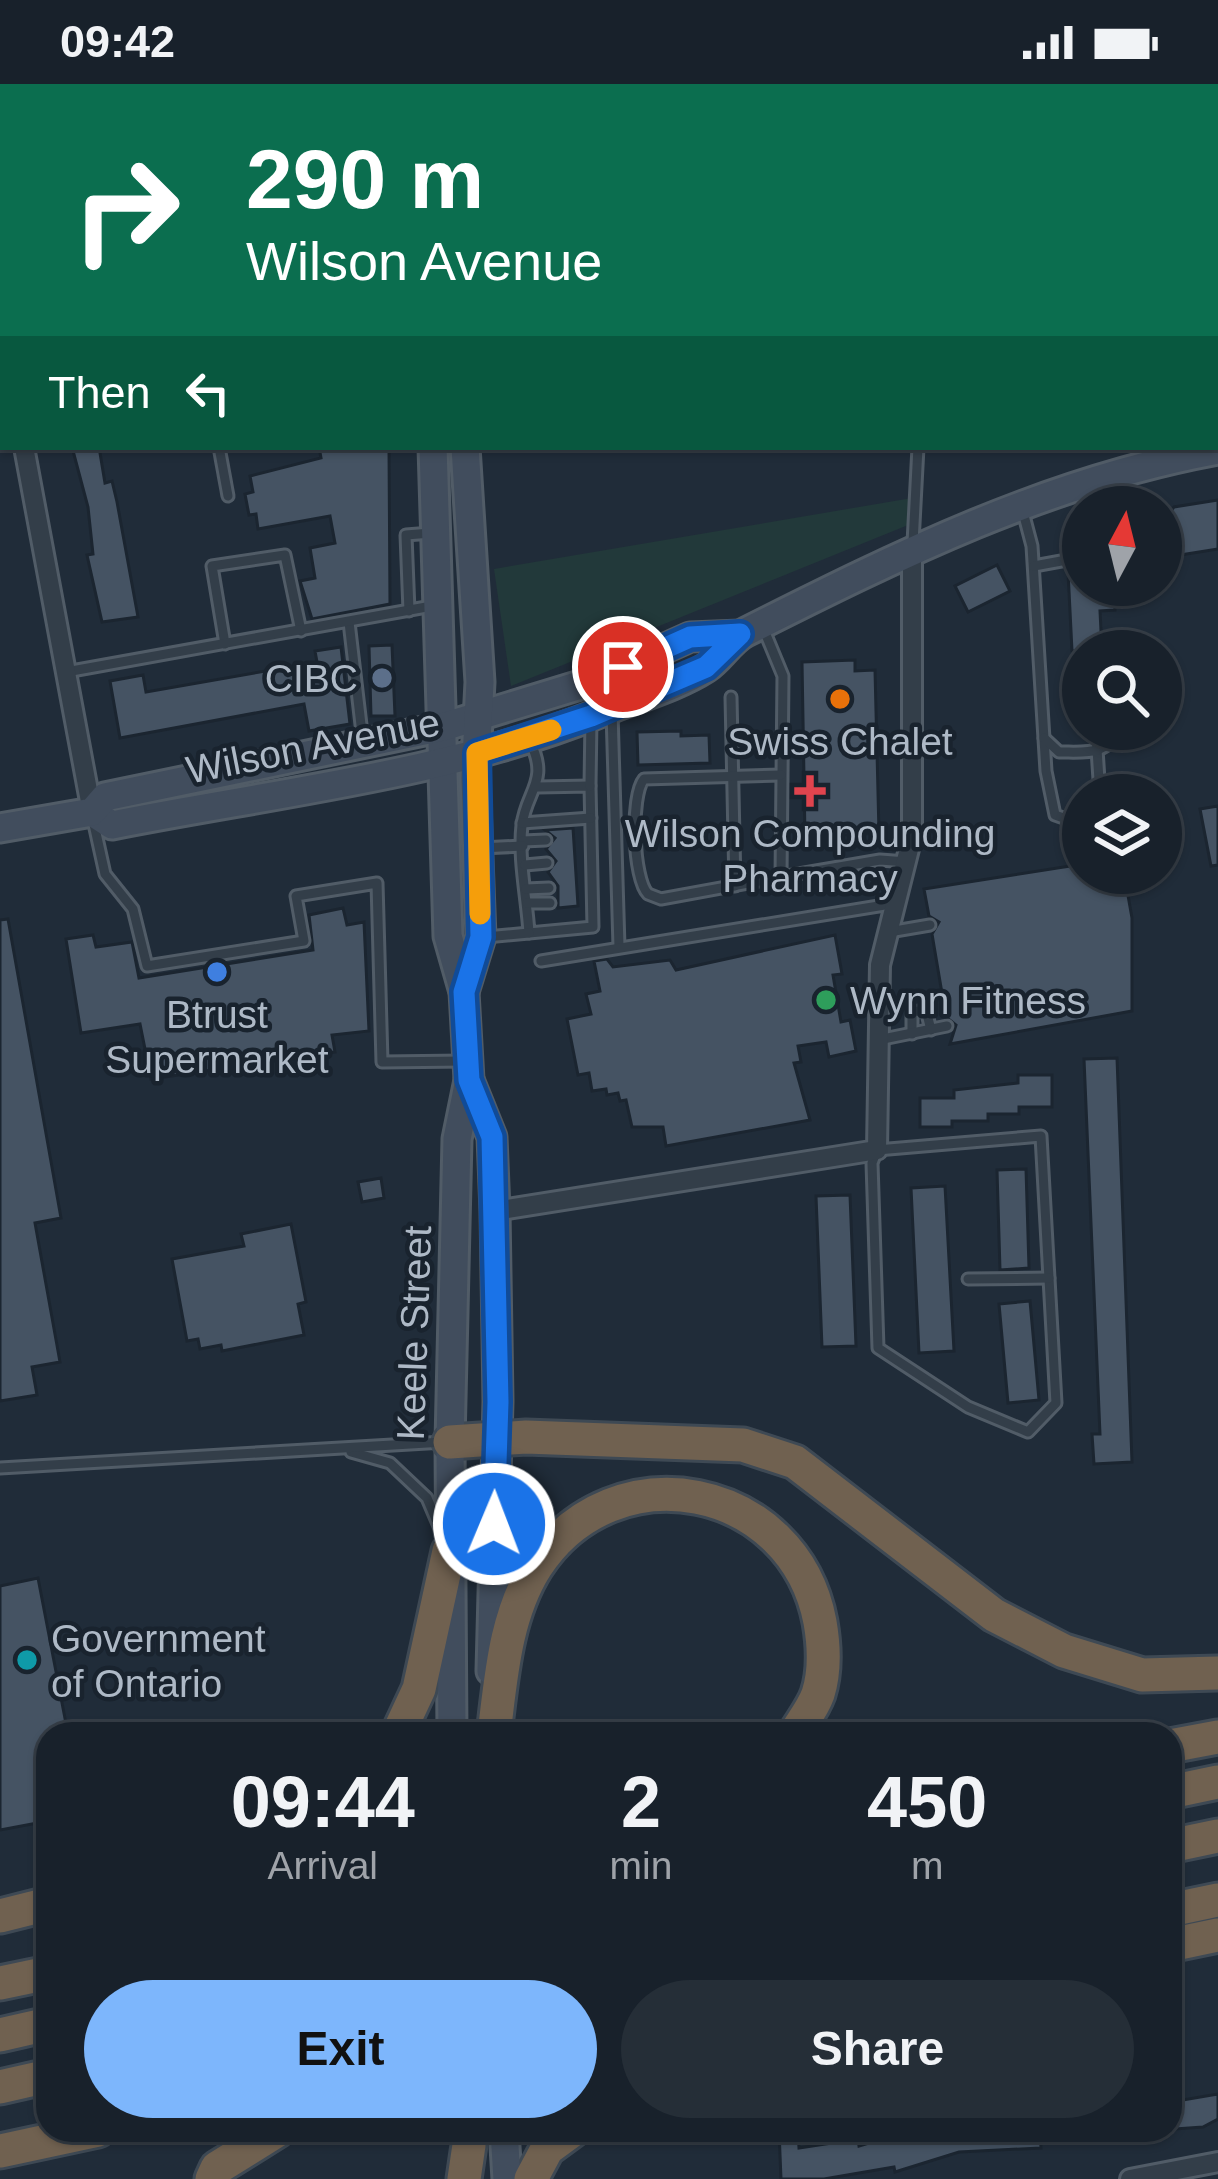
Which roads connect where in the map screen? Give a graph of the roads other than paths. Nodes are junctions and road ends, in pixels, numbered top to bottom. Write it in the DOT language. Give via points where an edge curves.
graph roads {
  1 [pos="25,450"];
  2 [pos="220,450"];
  3 [pos="433,450"];
  4 [pos="465,450"];
  5 [pos="918,450"];
  6 [pos="1218,450"];
  7 [pos="228,496"];
  8 [pos="1020,503"];
  9 [pos="436,533"];
  10 [pos="912,550"];
  11 [pos="1062,560"];
  12 [pos="1034,566"];
  13 [pos="440,604"];
  14 [pos="410,610"];
  15 [pos="349,622"];
  16 [pos="751,630"];
  17 [pos="301,631"];
  18 [pos="225,644"];
  19 [pos="66,672"];
  20 [pos="730,697"];
  21 [pos="601,712"];
  22 [pos="479,717"];
  23 [pos="443,727"];
  24 [pos="527,737"];
  25 [pos="1044,738"];
  26 [pos="362,742"];
  27 [pos="1101,750"];
  28 [pos="1097,752"];
  29 [pos="477,753"];
  30 [pos="442,760"];
  31 [pos="1099,774"];
  32 [pos="781,775"];
  33 [pos="734,776"];
  34 [pos="590,786"];
  35 [pos="538,787"];
  36 [pos="92,812"];
  37 [pos="591,818"];
  38 [pos="1062,818"];
  39 [pos="522,824"];
  40 [pos="0,828"];
  41 [pos="591,838"];
  42 [pos="574,839"];
  43 [pos="546,840"];
  44 [pos="523,844"];
  45 [pos="478,848"];
  46 [pos="592,861"];
  47 [pos="575,862"];
  48 [pos="907,862"];
  49 [pos="547,863"];
  50 [pos="525,865"];
  51 [pos="781,877"];
  52 [pos="735,886"];
  53 [pos="592,887"];
  54 [pos="577,888"];
  55 [pos="526,889"];
  56 [pos="549,889"];
  57 [pos="592,900"];
  58 [pos="578,901"];
  59 [pos="527,903"];
  60 [pos="550,903"];
  61 [pos="897,903"];
  62 [pos="930,925"];
  63 [pos="889,932"];
  64 [pos="529,933"];
  65 [pos="481,937"];
  66 [pos="620,946"];
  67 [pos="541,961"];
  68 [pos="464,992"];
  69 [pos="947,1027"];
  70 [pos="932,1030"];
  71 [pos="912,1034"];
  72 [pos="878,1040"];
  73 [pos="469,1070"];
  74 [pos="877,1150"];
  75 [pos="495,1211"];
  76 [pos="1049,1278"];
  77 [pos="968,1279"];
  78 [pos="496,1440"];
  79 [pos="450,1442"];
  80 [pos="346,1450"];
  81 [pos="0,1468"];
  82 [pos="449,1551"];
  83 [pos="1218,1673"];
  84 [pos="404,1722"];
  85 [pos="452,1722"];
  86 [pos="492,1722"];
  87 [pos="494,1722"];
  88 [pos="801,1722"];
  89 [pos="1218,1737"];
  90 [pos="1182,1744"];
  91 [pos="1218,1782"];
  92 [pos="1182,1790"];
  93 [pos="1218,1836"];
  94 [pos="1182,1844"];
  95 [pos="1218,1900"];
  96 [pos="36,1907"];
  97 [pos="1182,1908"];
  98 [pos="0,1916"];
  99 [pos="1218,1935"];
  100 [pos="1182,1942"];
  101 [pos="36,1976"];
  102 [pos="0,1983"];
  103 [pos="36,2027"];
  104 [pos="0,2035"];
  105 [pos="36,2079"];
  106 [pos="0,2087"];
  107 [pos="42,2142"];
  108 [pos="259,2142"];
  109 [pos="469,2142"];
  110 [pos="505,2142"];
  111 [pos="557,2142"];
  112 [pos="0,2151"];
  113 [pos="1218,2162"];
  114 [pos="212,2179"];
  115 [pos="468,2179"];
  116 [pos="507,2179"];
  117 [pos="531,2179"];
  118 [pos="1130,2179"];
  1 -- 19 [label="street"];
  2 -- 7 [label="lane"];
  3 -- 9 [label="main road, Keele Street"];
  4 -- 22 [label="main road, Keele Street"];
  5 -- 10 [label="lane"];
  6 -- 8 [label="main road, Wilson Avenue"];
  8 -- 10 [label="main road, Wilson Avenue"];
  8 -- 12 [label="lane"];
  9 -- 13 [label="main road, Keele Street"];
  9 -- 14 [label="lane" via="406,535"];
  10 -- 16 [label="main road, Wilson Avenue"];
  10 -- 48 [label="street"];
  11 -- 12 [label="lane"];
  12 -- 25 [label="lane"];
  13 -- 14 [label="lane"];
  13 -- 23 [label="main road, Keele Street"];
  14 -- 15 [label="lane"];
  15 -- 17 [label="lane"];
  15 -- 26 [label="lane"];
  16 -- 21 [label="main road, Wilson Avenue" via="706,667"];
  16 -- 22 [label="main road, Wilson Avenue" via="690,637 590,682"];
  16 -- 32 [label="lane" via="783,676"];
  17 -- 18 [label="lane"];
  17 -- 18 [label="lane" via="285,555 212,566"];
  18 -- 19 [label="lane"];
  19 -- 36 [label="street"];
  20 -- 33 [label="lane"];
  21 -- 24 [label="main road, Wilson Avenue"];
  21 -- 34 [label="lane"];
  21 -- 66 [label="lane"];
  22 -- 23 [label="main road, Wilson Avenue"];
  22 -- 29 [label="main road, Keele Street"];
  23 -- 26 [label="main road, Wilson Avenue"];
  23 -- 30 [label="main road, Keele Street"];
  24 -- 29 [label="main road, Wilson Avenue"];
  24 -- 35 [label="lane"];
  25 -- 28 [label="lane" via="1059,752"];
  25 -- 38 [label="lane"];
  26 -- 36 [label="main road, Wilson Avenue" via="105,797"];
  27 -- 28 [label="lane"];
  28 -- 31 [label="lane"];
  29 -- 30 [label="main road, Wilson Avenue"];
  29 -- 45 [label="main road, Keele Street"];
  30 -- 36 [label="main road, Wilson Avenue" via="112,825"];
  30 -- 68 [label="main road, Keele Street" via="448,935"];
  32 -- 33 [label="lane"];
  32 -- 51 [label="lane"];
  33 -- 52 [label="lane"];
  33 -- 52 [label="lane" via="644,779 636,794 637,872 648,894"];
  34 -- 35 [label="lane"];
  34 -- 37 [label="lane"];
  35 -- 39 [label="lane"];
  36 -- 40 [label="main road, Wilson Avenue"];
  36 -- 73 [label="lane" via="105,874 133,910 147,966 304,941 296,896 376,883 382,1062"];
  37 -- 39 [label="lane"];
  37 -- 41 [label="lane"];
  39 -- 44 [label="lane"];
  41 -- 42 [label="lane"];
  41 -- 46 [label="lane"];
  43 -- 44 [label="lane"];
  44 -- 45 [label="lane"];
  44 -- 50 [label="lane"];
  45 -- 65 [label="main road, Keele Street"];
  46 -- 47 [label="lane"];
  46 -- 53 [label="lane"];
  48 -- 51 [label="lane"];
  48 -- 61 [label="street"];
  49 -- 50 [label="lane"];
  50 -- 55 [label="lane"];
  51 -- 52 [label="lane"];
  53 -- 54 [label="lane"];
  53 -- 57 [label="lane"];
  55 -- 56 [label="lane"];
  55 -- 59 [label="lane"];
  57 -- 58 [label="lane"];
  57 -- 64 [label="lane" via="592,927"];
  59 -- 60 [label="lane"];
  59 -- 64 [label="lane"];
  61 -- 63 [label="street"];
  61 -- 66 [label="lane"];
  62 -- 63 [label="lane"];
  63 -- 72 [label="street"];
  64 -- 65 [label="lane"];
  65 -- 68 [label="main road, Keele Street"];
  66 -- 67 [label="lane"];
  68 -- 73 [label="main road, Keele Street"];
  69 -- 70 [label="lane"];
  70 -- 71 [label="lane"];
  70 -- 71 [label="lane" via="926,1010 912,1012"];
  71 -- 72 [label="lane"];
  72 -- 74 [label="street"];
  73 -- 75 [label="main road, Keele Street" via="492,1137"];
  73 -- 79 [label="main road, Keele Street" via="457,1139"];
  74 -- 75 [label="street"];
  74 -- 76 [label="lane" via="1041,1136"];
  74 -- 76 [label="lane" via="878,1348 968,1407 1028,1432 1056,1403"];
  75 -- 78 [label="main road, Keele Street"];
  76 -- 77 [label="lane"];
  78 -- 79 [label="highway"];
  78 -- 83 [label="highway" via="743,1444 795,1462 994,1615 1064,1651 1142,1675"];
  78 -- 86 [label="main road, Keele Street"];
  79 -- 80 [label="lane"];
  79 -- 82 [label="main road, Keele Street"];
  80 -- 81 [label="lane"];
  80 -- 82 [label="lane" via="390,1463 420,1490"];
  82 -- 84 [label="highway" via="419,1689"];
  82 -- 85 [label="main road, Keele Street"];
  87 -- 88 [label="highway" via="504,1647 535,1569 563,1533 602,1508 694,1495 726,1503 762,1527 813,1587 824,1647 818,1694"];
  89 -- 90 [label="highway"];
  91 -- 92 [label="highway"];
  93 -- 94 [label="highway"];
  95 -- 97 [label="highway"];
  96 -- 98 [label="highway"];
  99 -- 100 [label="highway"];
  101 -- 102 [label="highway"];
  103 -- 104 [label="highway"];
  105 -- 106 [label="highway"];
  107 -- 112 [label="highway"];
  108 -- 114 [label="highway"];
  109 -- 115 [label="highway"];
  110 -- 116 [label="main road"];
  111 -- 117 [label="highway"];
  113 -- 118 [label="street"];
}
